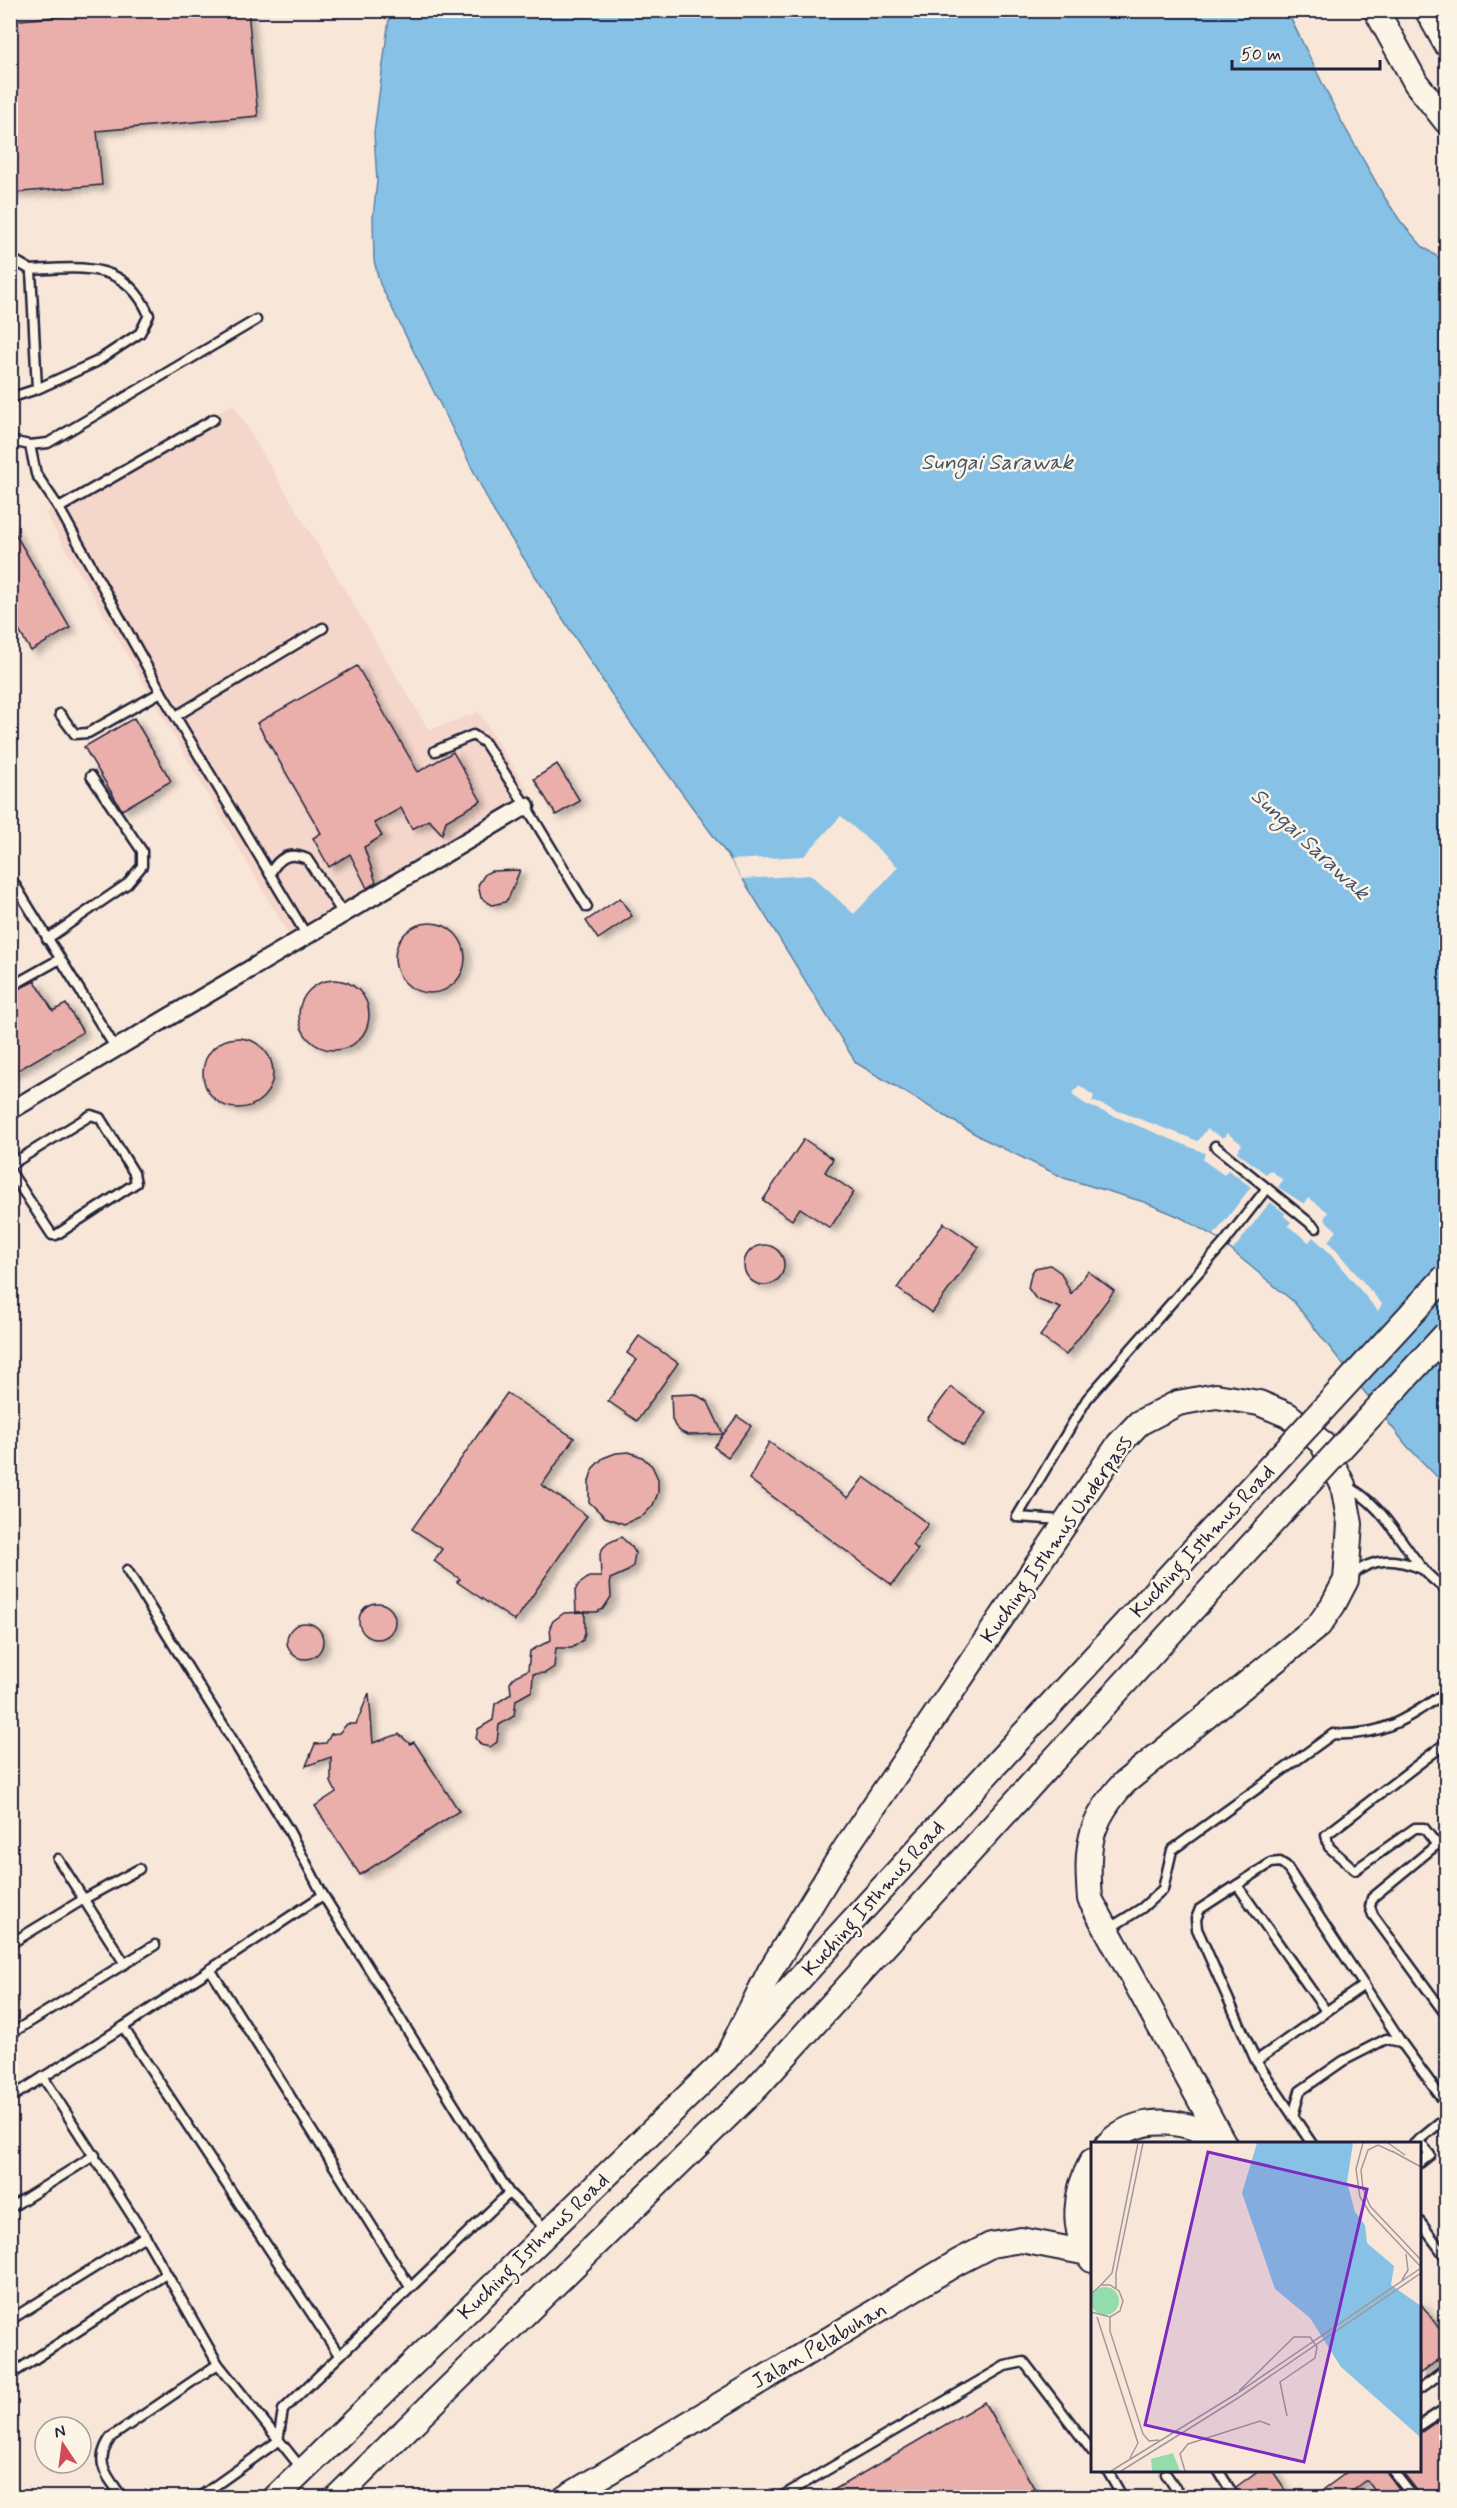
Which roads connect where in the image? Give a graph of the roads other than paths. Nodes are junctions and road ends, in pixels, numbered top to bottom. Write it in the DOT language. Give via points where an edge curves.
graph roads {
  1 [pos="1376,10"];
  2 [pos="1427,10"];
  3 [pos="1446,44"];
  4 [pos="1446,121"];
  5 [pos="10,258"];
  6 [pos="32,270"];
  7 [pos="256,320"];
  8 [pos="37,389"];
  9 [pos="10,398"];
  10 [pos="214,419"];
  11 [pos="10,441"];
  12 [pos="30,445"];
  13 [pos="59,508"];
  14 [pos="323,628"];
  15 [pos="161,692"];
  16 [pos="60,714"];
  17 [pos="176,716"];
  18 [pos="435,751"];
  19 [pos="90,776"];
  20 [pos="526,806"];
  21 [pos="270,874"];
  22 [pos="10,878"];
  23 [pos="587,907"];
  24 [pos="344,916"];
  25 [pos="308,937"];
  26 [pos="47,939"];
  27 [pos="60,959"];
  28 [pos="10,987"];
  29 [pos="116,1049"];
  30 [pos="10,1111"];
  31 [pos="1215,1146"];
  32 [pos="10,1165"];
  33 [pos="10,1171"];
  34 [pos="1267,1188"];
  35 [pos="1316,1228"];
  36 [pos="1446,1276"];
  37 [pos="1446,1334"];
  38 [pos="1343,1485"];
  39 [pos="1066,1520"];
  40 [pos="127,1570"];
  41 [pos="1423,1570"];
  42 [pos="1346,1580"];
  43 [pos="1446,1590"];
  44 [pos="1446,1692"];
  45 [pos="1446,1743"];
  46 [pos="1446,1837"];
  47 [pos="1437,1845"];
  48 [pos="58,1859"];
  49 [pos="139,1869"];
  50 [pos="1237,1885"];
  51 [pos="323,1895"];
  52 [pos="84,1899"];
  53 [pos="1107,1930"];
  54 [pos="10,1944"];
  55 [pos="155,1945"];
  56 [pos="125,1964"];
  57 [pos="210,1969"];
  58 [pos="1364,1984"];
  59 [pos="1326,2012"];
  60 [pos="1446,2015"];
  61 [pos="123,2027"];
  62 [pos="10,2034"];
  63 [pos="1401,2042"];
  64 [pos="726,2059"];
  65 [pos="1256,2061"];
  66 [pos="43,2077"];
  67 [pos="10,2098"];
  68 [pos="1446,2104"];
  69 [pos="1293,2115"];
  70 [pos="1446,2118"];
  71 [pos="1111,2142"];
  72 [pos="1221,2142"];
  73 [pos="1222,2142"];
  74 [pos="1311,2142"];
  75 [pos="1416,2142"];
  76 [pos="1421,2147"];
  77 [pos="94,2155"];
  78 [pos="1421,2162"];
  79 [pos="1091,2163"];
  80 [pos="509,2193"];
  81 [pos="10,2208"];
  82 [pos="1421,2224"];
  83 [pos="548,2231"];
  84 [pos="145,2236"];
  85 [pos="1090,2257"];
  86 [pos="1446,2257"];
  87 [pos="166,2274"];
  88 [pos="410,2287"];
  89 [pos="10,2320"];
  90 [pos="339,2355"];
  91 [pos="218,2364"];
  92 [pos="1446,2369"];
  93 [pos="10,2375"];
  94 [pos="1421,2388"];
  95 [pos="1446,2408"];
  96 [pos="1421,2424"];
  97 [pos="278,2440"];
  98 [pos="1091,2450"];
  99 [pos="303,2469"];
  100 [pos="1108,2472"];
  101 [pos="1219,2472"];
  102 [pos="1394,2472"];
  103 [pos="1166,2474"];
  104 [pos="1231,2491"];
  105 [pos="123,2498"];
  106 [pos="198,2498"];
  107 [pos="275,2498"];
  108 [pos="336,2498"];
  109 [pos="565,2498"];
  110 [pos="779,2498"];
  111 [pos="1123,2498"];
  112 [pos="1182,2498"];
  113 [pos="1414,2498"];
  1 -- 4 [label="main road" via="1416,82"];
  2 -- 3 [label="main road"];
  5 -- 6 [label="lane"];
  6 -- 8 [label="lane"];
  6 -- 8 [label="lane" via="75,267 110,274 127,281 149,315 140,333 132,339 76,372"];
  7 -- 12 [label="lane" via="48,443"];
  8 -- 9 [label="lane"];
  10 -- 13 [label="lane"];
  11 -- 12 [label="lane"];
  12 -- 13 [label="lane" via="36,474"];
  13 -- 15 [label="lane"];
  14 -- 17 [label="lane"];
  15 -- 16 [label="lane" via="88,734 75,734"];
  15 -- 17 [label="lane"];
  17 -- 21 [label="lane"];
  18 -- 20 [label="lane" via="473,735 485,743"];
  19 -- 26 [label="lane" via="142,851 142,866 127,884"];
  20 -- 23 [label="lane"];
  20 -- 24 [label="street"];
  21 -- 24 [label="lane" via="284,856 306,859"];
  21 -- 25 [label="lane"];
  22 -- 26 [label="lane"];
  24 -- 25 [label="street"];
  25 -- 29 [label="street"];
  26 -- 27 [label="lane"];
  27 -- 28 [label="lane"];
  27 -- 29 [label="lane"];
  29 -- 30 [label="street"];
  31 -- 34 [label="lane"];
  32 -- 33 [label="lane" via="92,1115 100,1118 134,1173 136,1184 52,1235"];
  34 -- 35 [label="lane"];
  34 -- 39 [label="lane" via="1087,1399 1017,1516"];
  36 -- 64 [label="main road, Kuching Isthmus Road, bridge"];
  37 -- 108 [label="main road, Kuching Isthmus Road, bridge" via="756,2088"];
  38 -- 39 [label="main road, Kuching Isthmus Underpass" via="1322,1443 1288,1415 1258,1403 1216,1396 1178,1403 1139,1423 1119,1444"];
  38 -- 41 [label="lane" via="1362,1493"];
  38 -- 42 [label="main road, Kuching Isthmus Underpass" via="1350,1524"];
  39 -- 64 [label="main road, Kuching Isthmus Underpass" via="845,1849 770,1971"];
  40 -- 51 [label="lane" via="288,1828"];
  41 -- 42 [label="lane" via="1405,1562 1387,1561 1365,1564"];
  41 -- 43 [label="lane"];
  42 -- 53 [label="main road, Kuching Isthmus Underpass" via="1319,1625 1161,1751 1108,1800 1094,1827 1087,1861 1090,1899"];
  44 -- 53 [label="lane" via="1400,1723 1355,1735 1334,1734 1172,1850 1164,1889"];
  45 -- 47 [label="lane" via="1326,1835 1329,1847 1355,1870 1415,1828 1424,1828"];
  46 -- 47 [label="lane"];
  47 -- 60 [label="lane" via="1372,1898 1370,1907"];
  48 -- 52 [label="lane"];
  49 -- 52 [label="lane"];
  50 -- 58 [label="lane" via="1271,1863 1286,1866"];
  50 -- 59 [label="lane"];
  50 -- 65 [label="lane" via="1200,1909 1197,1929"];
  51 -- 57 [label="lane"];
  51 -- 80 [label="lane"];
  52 -- 54 [label="lane"];
  52 -- 56 [label="lane"];
  53 -- 73 [label="main road, Kuching Isthmus Underpass"];
  55 -- 56 [label="lane"];
  56 -- 62 [label="lane"];
  57 -- 61 [label="lane"];
  57 -- 88 [label="lane"];
  58 -- 59 [label="lane"];
  58 -- 63 [label="lane"];
  59 -- 65 [label="lane"];
  61 -- 66 [label="lane"];
  61 -- 90 [label="lane"];
  63 -- 68 [label="lane"];
  63 -- 69 [label="lane" via="1386,2039 1343,2061 1300,2091"];
  64 -- 83 [label="main road, Kuching Isthmus Road"];
  65 -- 69 [label="lane"];
  66 -- 67 [label="lane"];
  66 -- 77 [label="lane"];
  69 -- 74 [label="lane"];
  70 -- 75 [label="lane"];
  71 -- 72 [label="main road" via="1132,2128 1155,2122 1187,2125"];
  76 -- 78 [label="lane" via="1430,2155"];
  77 -- 81 [label="lane"];
  77 -- 84 [label="lane"];
  79 -- 85 [label="main road" via="1083,2178 1077,2216"];
  80 -- 83 [label="lane"];
  80 -- 88 [label="lane"];
  82 -- 86 [label="lane"];
  83 -- 99 [label="main road, Kuching Isthmus Road"];
  84 -- 87 [label="lane"];
  84 -- 89 [label="lane"];
  85 -- 109 [label="main road, Jalan Pelabuhan" via="1022,2240 991,2245"];
  87 -- 91 [label="lane"];
  87 -- 93 [label="lane"];
  88 -- 90 [label="lane"];
  90 -- 97 [label="lane" via="283,2409"];
  91 -- 97 [label="lane"];
  91 -- 105 [label="lane" via="106,2444 102,2463"];
  92 -- 94 [label="lane"];
  95 -- 96 [label="lane"];
  97 -- 99 [label="lane"];
  97 -- 106 [label="lane"];
  98 -- 110 [label="lane" via="1024,2362 1005,2366"];
  99 -- 107 [label="main road, Kuching Isthmus Road"];
  100 -- 111 [label="lane"];
  101 -- 104 [label="lane"];
  102 -- 113 [label="lane"];
  103 -- 112 [label="lane"];
}
